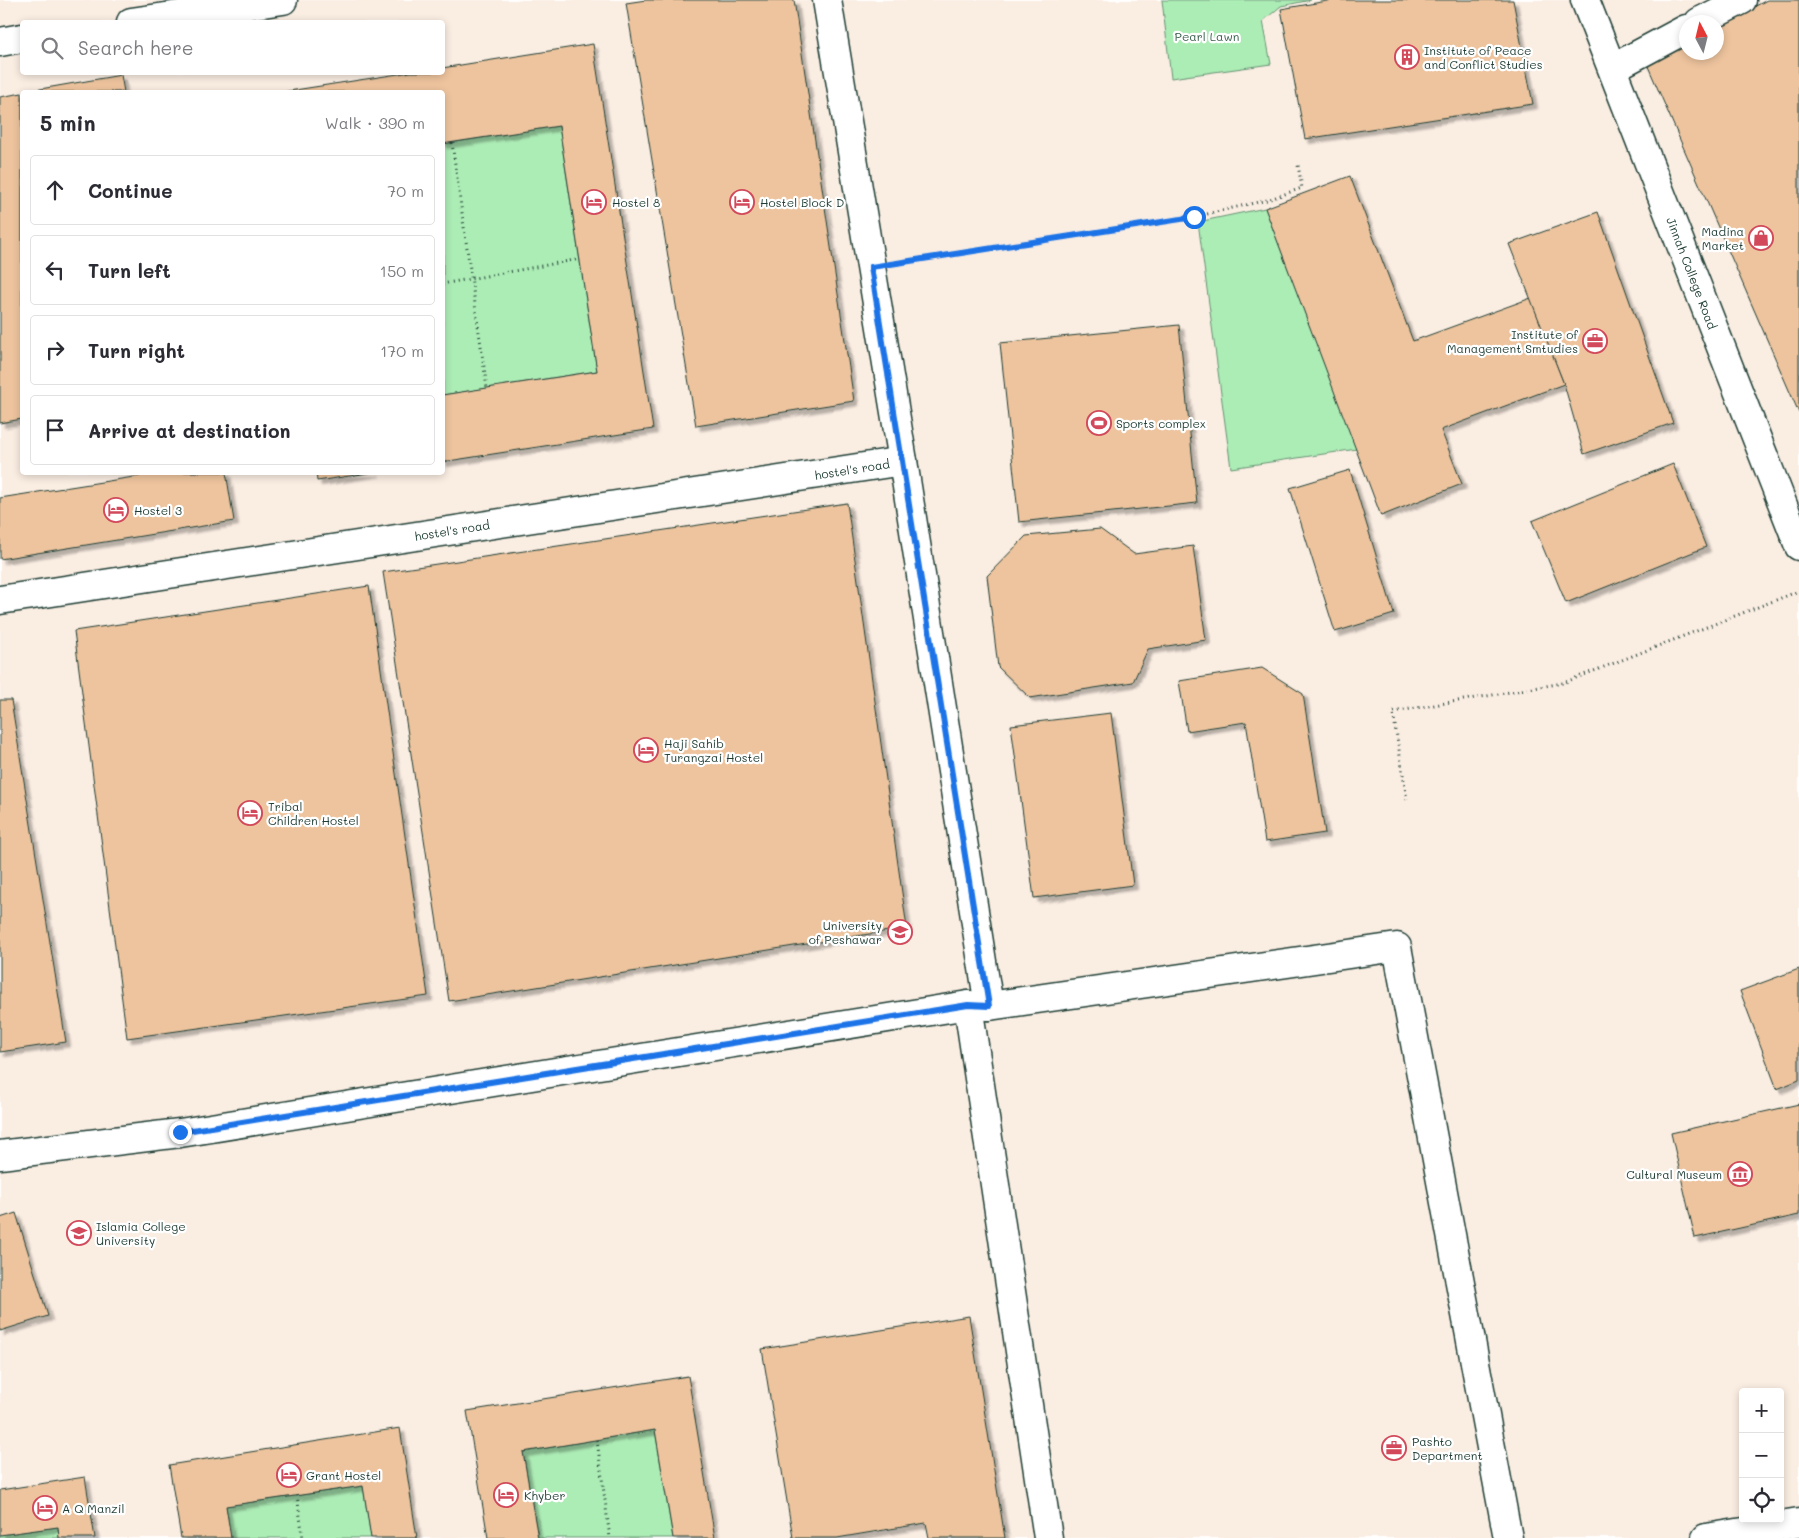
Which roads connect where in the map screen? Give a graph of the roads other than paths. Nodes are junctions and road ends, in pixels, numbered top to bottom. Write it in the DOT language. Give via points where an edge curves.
graph roads {
  1 [pos="283,0"];
  2 [pos="827,0"];
  3 [pos="1585,0"];
  4 [pos="1742,0"];
  5 [pos="1713,15"];
  6 [pos="145,20"];
  7 [pos="1679,33"];
  8 [pos="20,38"];
  9 [pos="0,42"];
  10 [pos="1613,68"];
  11 [pos="903,461"];
  12 [pos="1799,546"];
  13 [pos="0,600"];
  14 [pos="978,1005"];
  15 [pos="0,1155"];
  16 [pos="1799,1522"];
  17 [pos="1048,1538"];
  18 [pos="1508,1538"];
  19 [pos="1706,1538"];
  1 -- 6 [label="street"];
  2 -- 11 [label="street"];
  3 -- 10 [label="street, Jinnah College Road"];
  4 -- 5 [label="street"];
  7 -- 10 [label="street"];
  8 -- 9 [label="street"];
  10 -- 12 [label="street, Jinnah College Road"];
  11 -- 13 [label="street, hostel's road"];
  11 -- 14 [label="street"];
  14 -- 15 [label="street" via="190,1131"];
  14 -- 17 [label="street"];
  14 -- 18 [label="street" via="1398,947"];
  16 -- 19 [label="street"];
}
